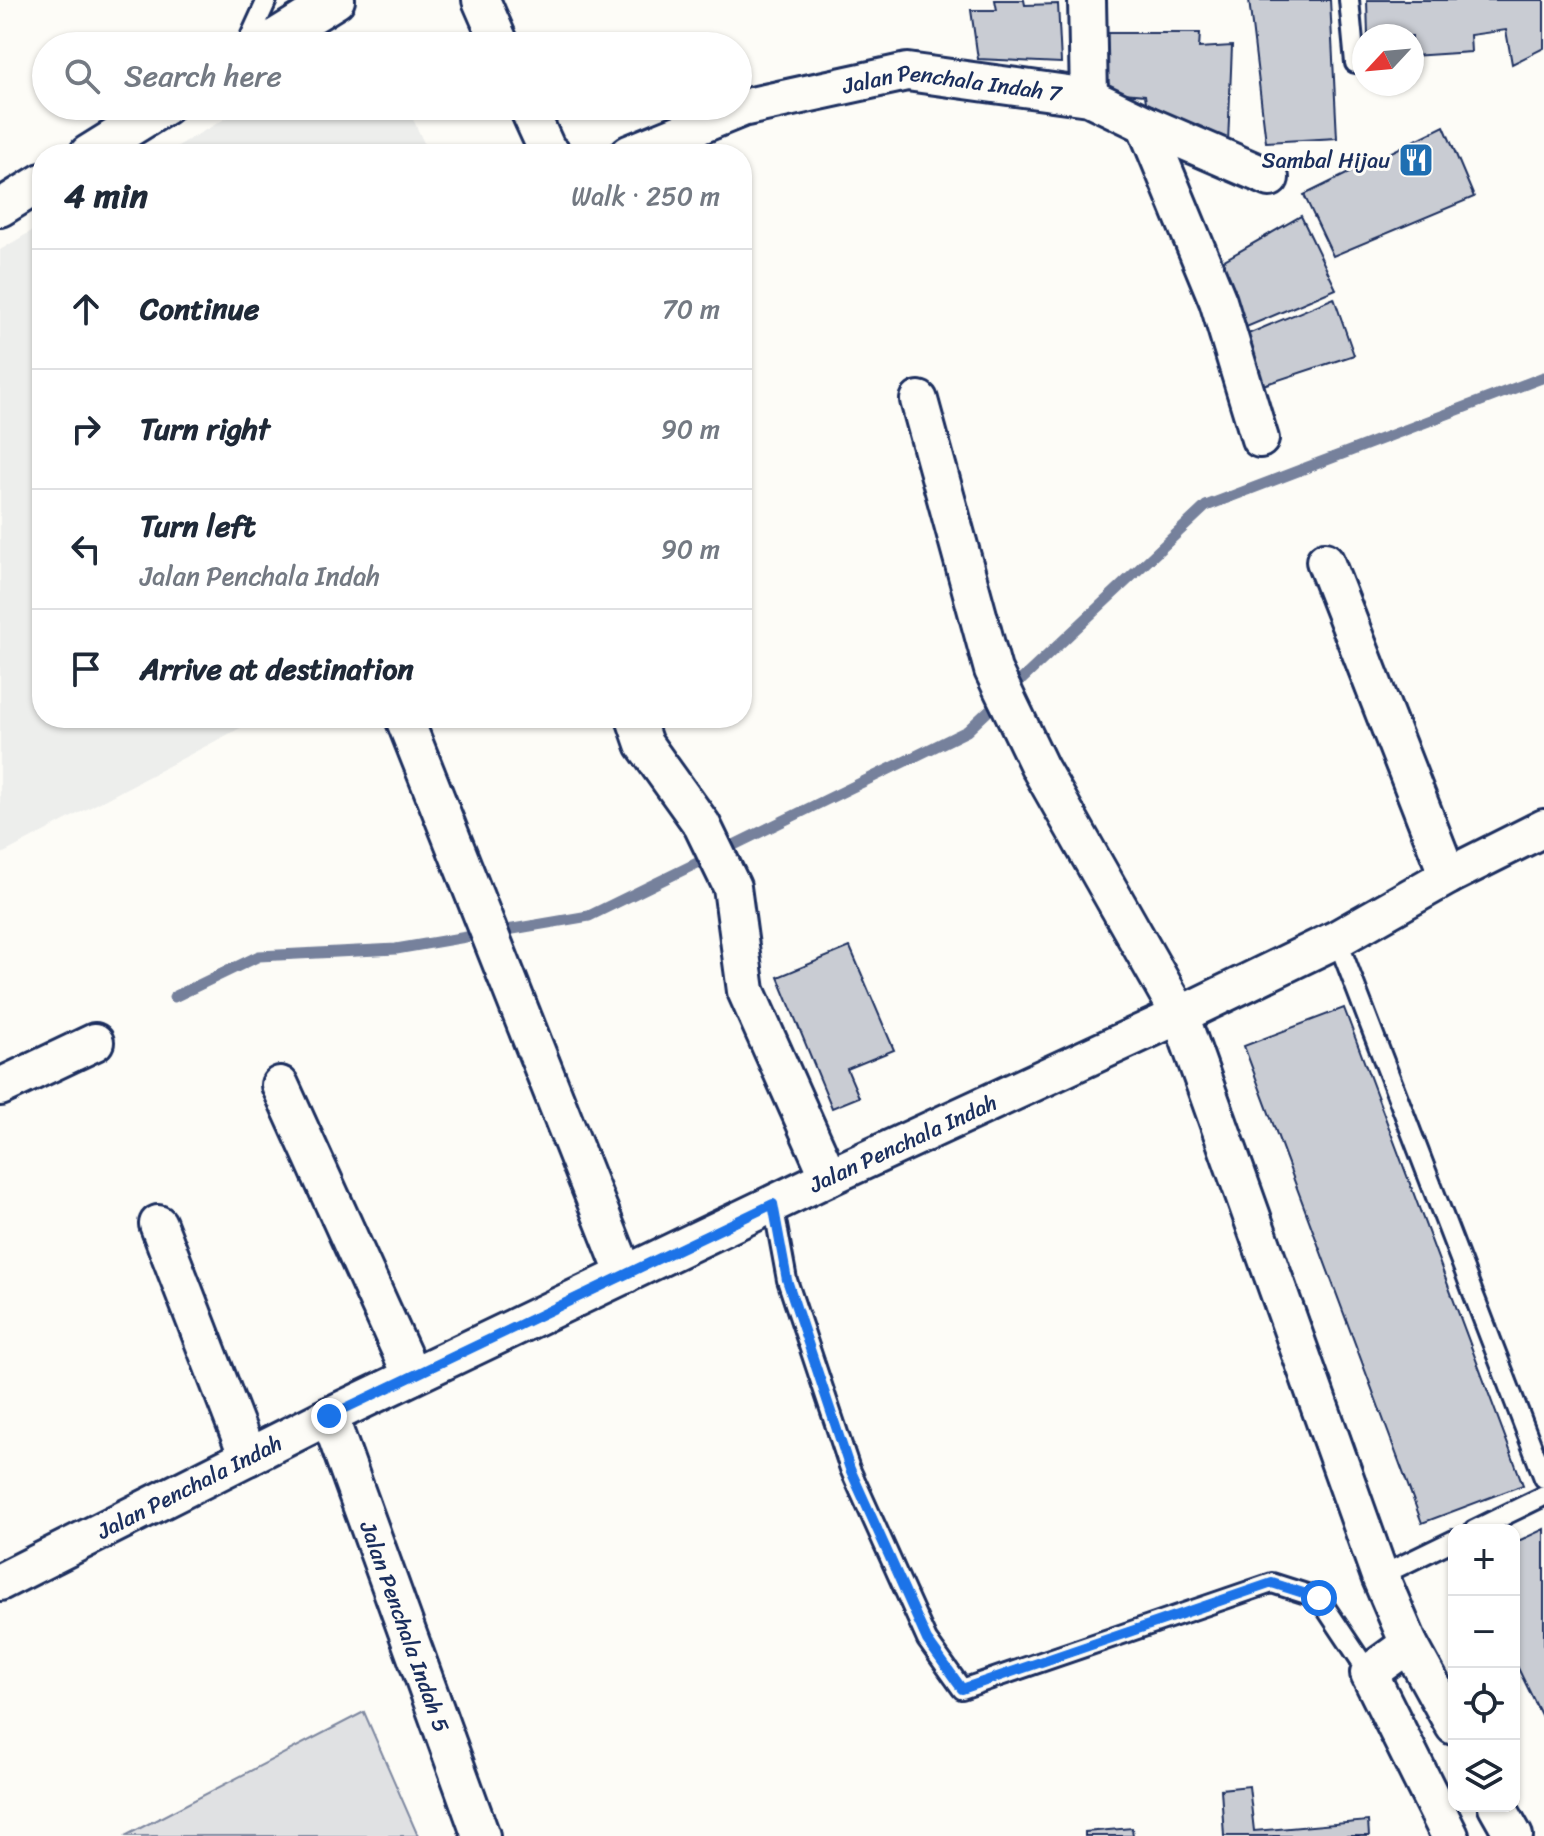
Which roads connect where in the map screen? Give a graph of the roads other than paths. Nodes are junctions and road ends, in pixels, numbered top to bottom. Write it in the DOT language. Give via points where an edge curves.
graph roads {
  1 [pos="267,0"];
  2 [pos="336,0"];
  3 [pos="481,0"];
  4 [pos="1087,0"];
  5 [pos="1349,0"];
  6 [pos="252,32"];
  7 [pos="285,32"];
  8 [pos="495,32"];
  9 [pos="1352,32"];
  10 [pos="1089,97"];
  11 [pos="752,106"];
  12 [pos="143,120"];
  13 [pos="533,120"];
  14 [pos="713,120"];
  15 [pos="1145,124"];
  16 [pos="104,144"];
  17 [pos="544,144"];
  18 [pos="654,144"];
  19 [pos="1270,178"];
  20 [pos="32,188"];
  21 [pos="0,208"];
  22 [pos="919,400"];
  23 [pos="1260,439"];
  24 [pos="1325,561"];
  25 [pos="408,728"];
  26 [pos="638,728"];
  27 [pos="1544,828"];
  28 [pos="1448,876"];
  29 [pos="1337,939"];
  30 [pos="1180,1015"];
  31 [pos="95,1042"];
  32 [pos="280,1085"];
  33 [pos="0,1087"];
  34 [pos="829,1177"];
  35 [pos="773,1204"];
  36 [pos="158,1224"];
  37 [pos="625,1275"];
  38 [pos="412,1376"];
  39 [pos="329,1416"];
  40 [pos="248,1457"];
  41 [pos="1544,1478"];
  42 [pos="1544,1496"];
  43 [pos="1486,1524"];
  44 [pos="1448,1543"];
  45 [pos="1380,1576"];
  46 [pos="0,1582"];
  47 [pos="1409,1644"];
  48 [pos="1369,1673"];
  49 [pos="1448,1715"];
  50 [pos="1500,1812"];
  51 [pos="481,1836"];
  52 [pos="1450,1836"];
  53 [pos="1514,1836"];
  1 -- 6 [label="lane"];
  2 -- 7 [label="street"];
  3 -- 8 [label="street"];
  4 -- 10 [label="street"];
  5 -- 9 [label="lane"];
  10 -- 11 [label="street, Jalan Penchala Indah 7" via="907,72"];
  10 -- 15 [label="street, Jalan Penchala Indah 7"];
  12 -- 16 [label="street"];
  13 -- 17 [label="street"];
  14 -- 18 [label="street, Jalan Penchala Indah 7"];
  15 -- 19 [label="street, Jalan Penchala Indah 7"];
  15 -- 23 [label="street" via="1218,301"];
  20 -- 21 [label="street"];
  22 -- 30 [label="street" via="993,670 1040,768"];
  24 -- 28 [label="street"];
  25 -- 37 [label="street"];
  26 -- 34 [label="street" via="644,744 702,825 732,887 746,991"];
  27 -- 28 [label="street, Jalan Penchala Indah"];
  28 -- 29 [label="street, Jalan Penchala Indah"];
  29 -- 30 [label="street, Jalan Penchala Indah"];
  29 -- 41 [label="lane"];
  30 -- 34 [label="street, Jalan Penchala Indah"];
  30 -- 45 [label="street"];
  31 -- 33 [label="street"];
  32 -- 38 [label="street"];
  34 -- 35 [label="street, Jalan Penchala Indah"];
  35 -- 37 [label="street, Jalan Penchala Indah"];
  35 -- 48 [label="lane" via="787,1280 850,1469 927,1640 962,1689 1272,1583 1319,1598"];
  36 -- 40 [label="street"];
  37 -- 38 [label="street, Jalan Penchala Indah"];
  38 -- 39 [label="street, Jalan Penchala Indah"];
  39 -- 40 [label="street, Jalan Penchala Indah"];
  39 -- 51 [label="street, Jalan Penchala Indah 5"];
  40 -- 46 [label="street, Jalan Penchala Indah"];
  42 -- 43 [label="lane"];
  44 -- 45 [label="lane"];
  45 -- 47 [label="street"];
  47 -- 48 [label="street"];
  47 -- 49 [label="street"];
  48 -- 52 [label="street"];
  50 -- 53 [label="street"];
}
